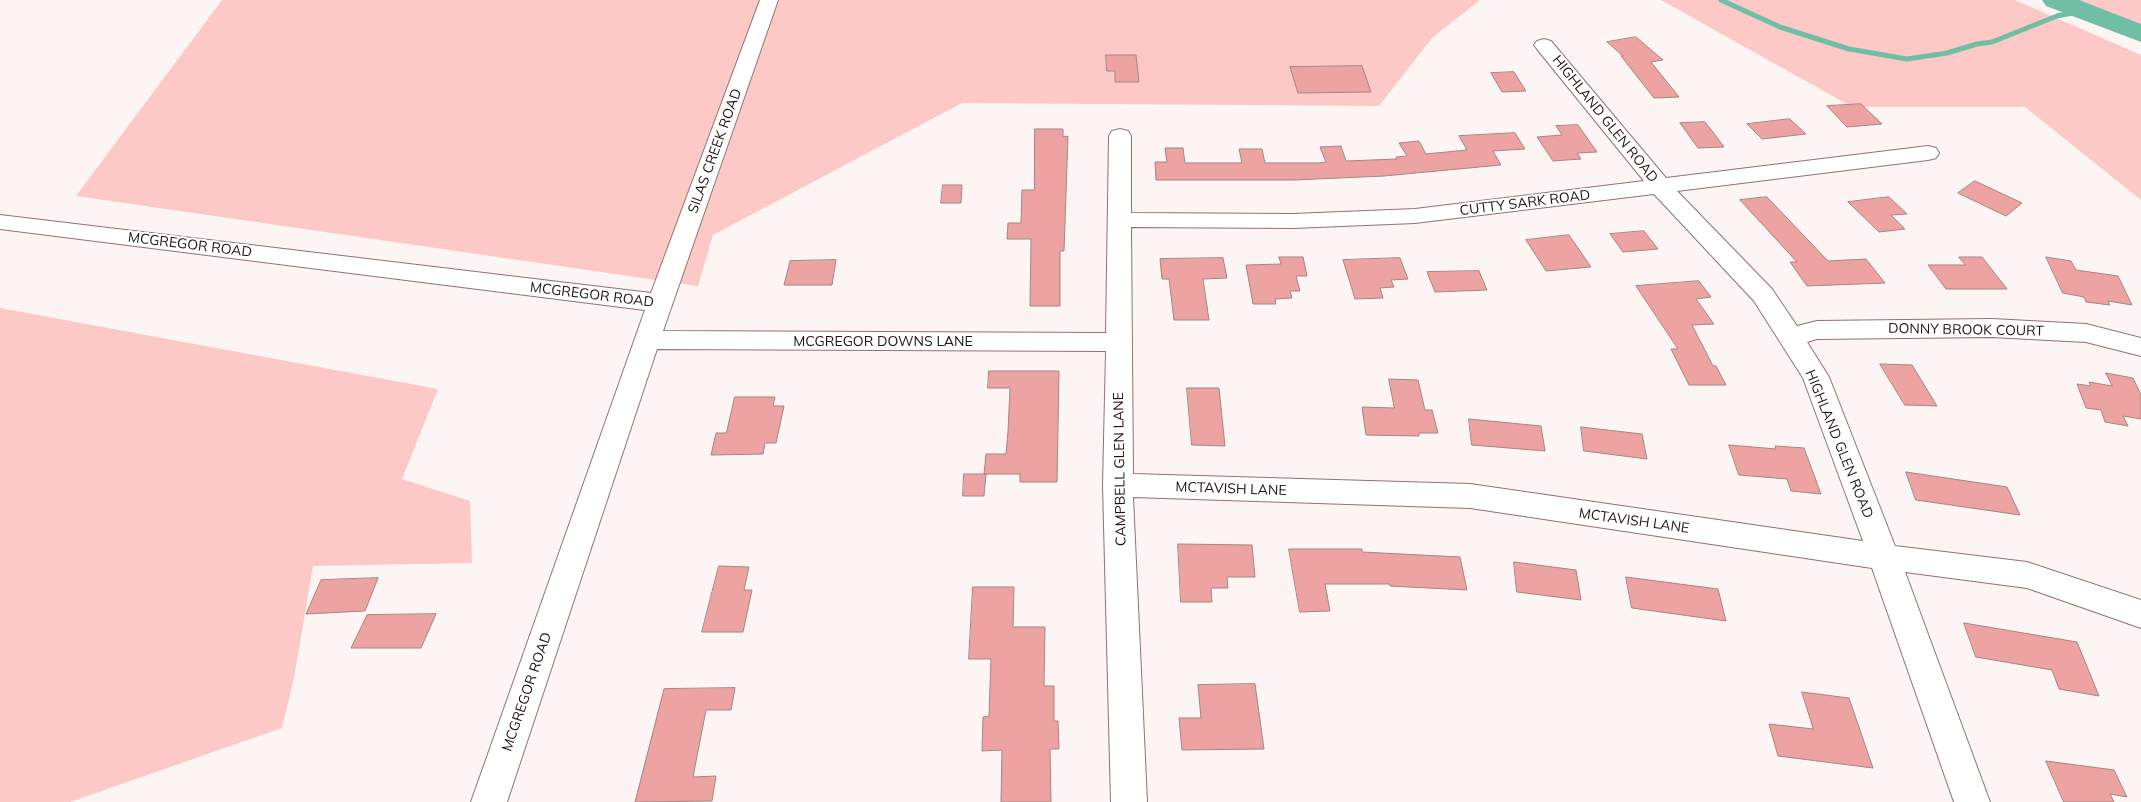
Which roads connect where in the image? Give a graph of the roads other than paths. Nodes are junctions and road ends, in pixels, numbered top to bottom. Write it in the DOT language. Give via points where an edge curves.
graph roads {
  1 [pos="770,0"];
  2 [pos="1544,45"];
  3 [pos="1120,136"];
  4 [pos="1928,154"];
  5 [pos="1661,187"];
  6 [pos="1119,220"];
  7 [pos="0,222"];
  8 [pos="660,303"];
  9 [pos="1790,337"];
  10 [pos="648,340"];
  11 [pos="1119,342"];
  12 [pos="2141,347"];
  13 [pos="1118,485"];
  14 [pos="1884,558"];
  15 [pos="2141,614"];
  16 [pos="489,802"];
  17 [pos="1129,802"];
  18 [pos="1972,802"];
  1 -- 8 [label="street, SILAS CREEK ROAD"];
  2 -- 5 [label="street, HIGHLAND GLEN ROAD"];
  3 -- 6 [label="street, CAMPBELL GLEN LANE"];
  4 -- 5 [label="street, CUTTY SARK ROAD"];
  5 -- 6 [label="street, CUTTY SARK ROAD" via="1415,216 1293,221"];
  5 -- 9 [label="street, HIGHLAND GLEN ROAD" via="1763,295"];
  6 -- 11 [label="street, CAMPBELL GLEN LANE"];
  7 -- 8 [label="street, MCGREGOR ROAD"];
  8 -- 10 [label="street, MCGREGOR ROAD"];
  9 -- 12 [label="street, DONNY BROOK COURT" via="1817,330 1992,328 2086,333"];
  9 -- 14 [label="street, HIGHLAND GLEN ROAD" via="1816,377"];
  10 -- 11 [label="street, MCGREGOR DOWNS LANE"];
  10 -- 16 [label="street, MCGREGOR ROAD"];
  11 -- 13 [label="street, CAMPBELL GLEN LANE"];
  13 -- 14 [label="street, MCTAVISH LANE" via="1470,496"];
  13 -- 17 [label="street, CAMPBELL GLEN LANE"];
  14 -- 15 [label="street, MCTAVISH LANE" via="2027,575"];
  14 -- 18 [label="street, HIGHLAND GLEN ROAD"];
}
